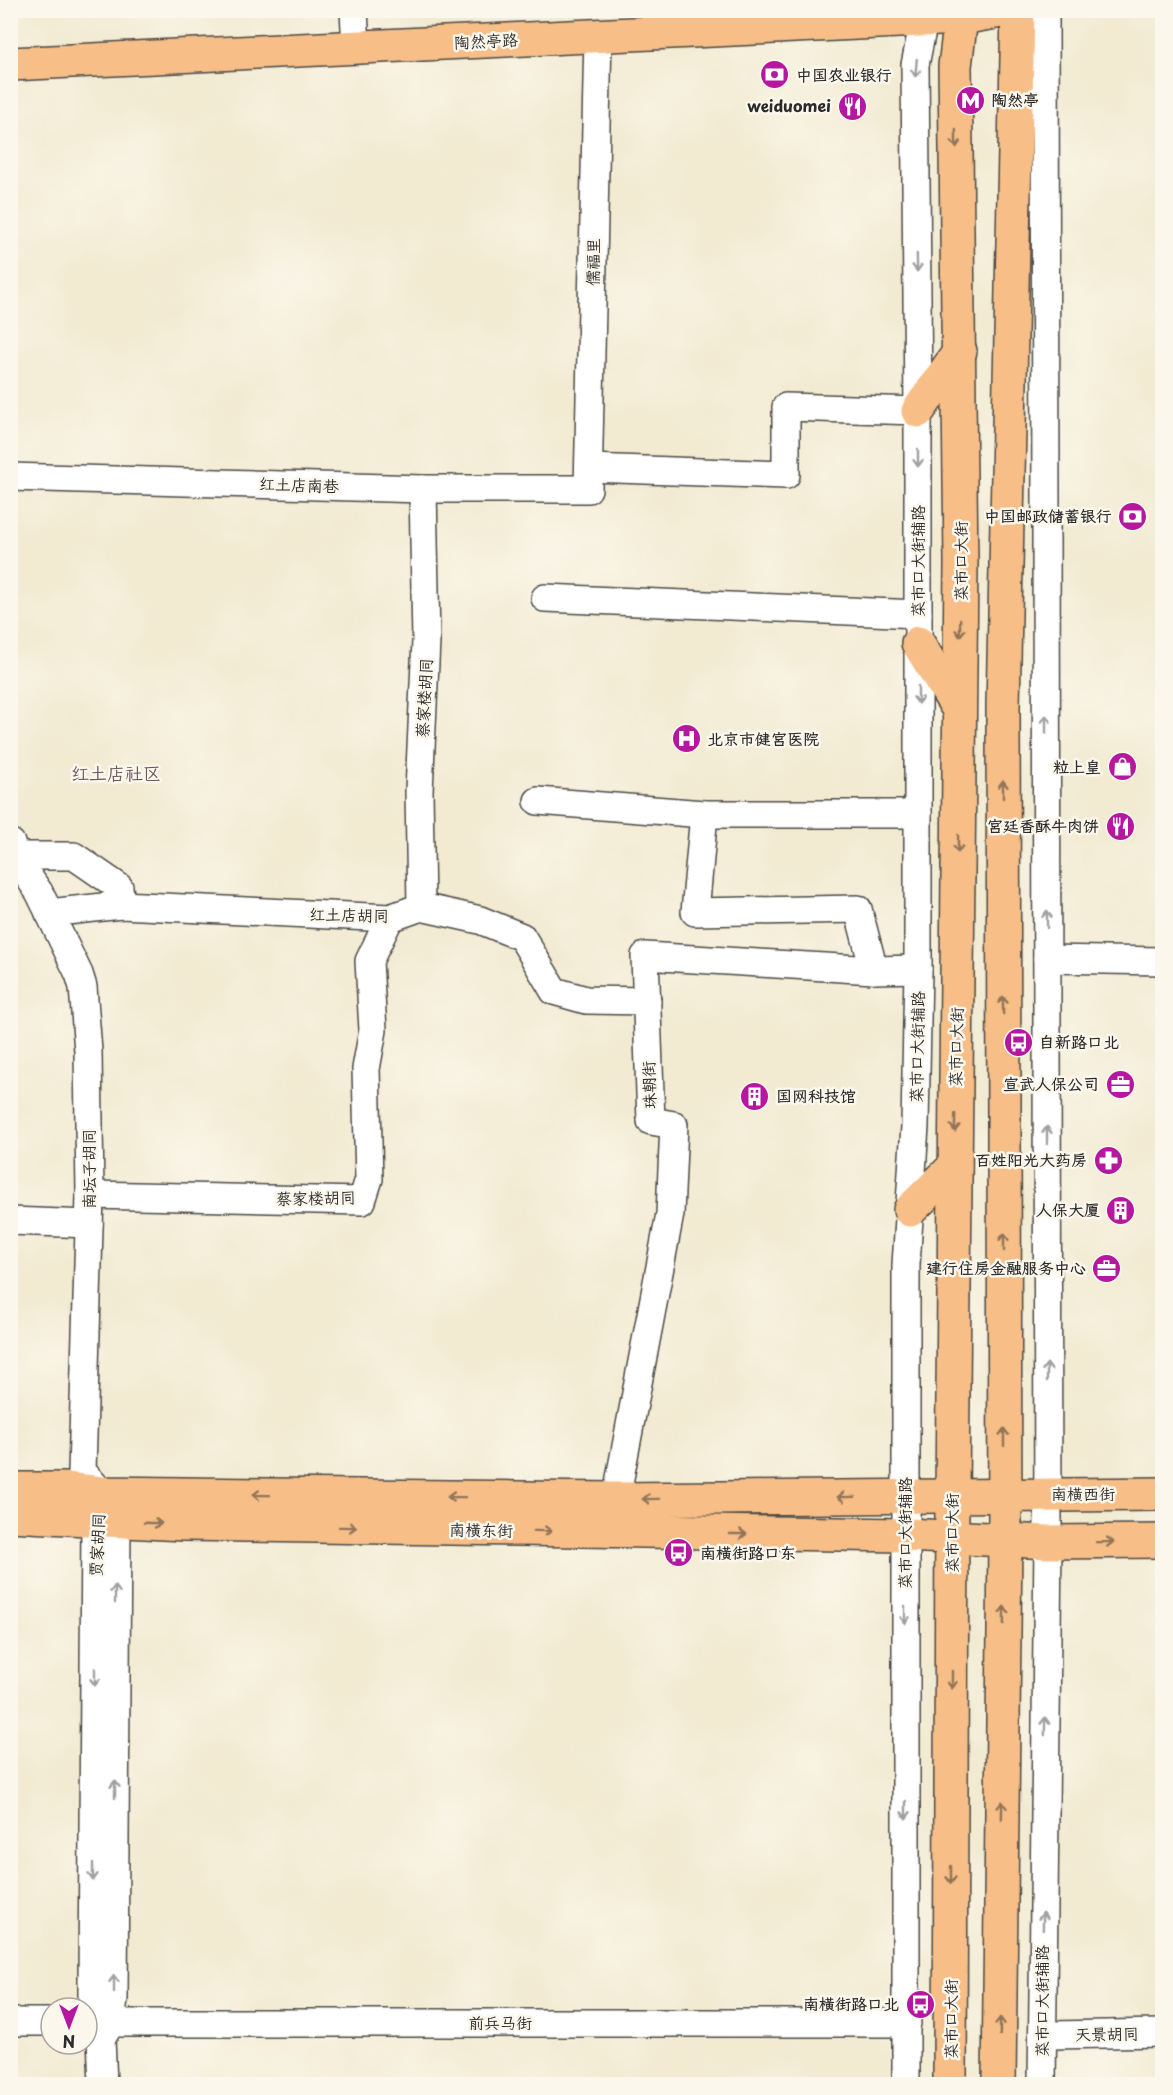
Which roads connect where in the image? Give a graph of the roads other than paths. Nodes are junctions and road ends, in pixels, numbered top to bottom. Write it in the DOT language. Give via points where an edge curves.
graph roads {
  1 [pos="354,10"];
  2 [pos="1008,10"];
  3 [pos="1017,10"];
  4 [pos="1045,10"];
  5 [pos="961,14"];
  6 [pos="926,15"];
  7 [pos="598,35"];
  8 [pos="356,47"];
  9 [pos="10,64"];
  10 [pos="960,351"];
  11 [pos="918,411"];
  12 [pos="10,477"];
  13 [pos="588,479"];
  14 [pos="423,489"];
  15 [pos="545,598"];
  16 [pos="918,628"];
  17 [pos="960,710"];
  18 [pos="538,801"];
  19 [pos="704,814"];
  20 [pos="918,814"];
  21 [pos="12,847"];
  22 [pos="121,905"];
  23 [pos="422,907"];
  24 [pos="49,913"];
  25 [pos="390,918"];
  26 [pos="1047,959"];
  27 [pos="1162,961"];
  28 [pos="918,969"];
  29 [pos="874,970"];
  30 [pos="647,1002"];
  31 [pos="955,1166"];
  32 [pos="90,1195"];
  33 [pos="910,1210"];
  34 [pos="10,1221"];
  35 [pos="89,1224"];
  36 [pos="10,1489"];
  37 [pos="1047,1494"];
  38 [pos="1162,1494"];
  39 [pos="1004,1495"];
  40 [pos="904,1496"];
  41 [pos="952,1496"];
  42 [pos="616,1499"];
  43 [pos="105,1512"];
  44 [pos="10,1515"];
  45 [pos="905,1535"];
  46 [pos="952,1537"];
  47 [pos="1162,1541"];
  48 [pos="1005,1542"];
  49 [pos="1048,1542"];
  50 [pos="97,1996"];
  51 [pos="10,2022"];
  52 [pos="39,2022"];
  53 [pos="99,2029"];
  54 [pos="907,2031"];
  55 [pos="1162,2033"];
  56 [pos="1051,2035"];
  57 [pos="10,2040"];
  58 [pos="39,2040"];
  59 [pos="99,2053"];
  60 [pos="103,2085"];
  61 [pos="906,2085"];
  62 [pos="950,2085"];
  63 [pos="999,2085"];
  64 [pos="1042,2085"];
  1 -- 8 [label="street"];
  2 -- 5 [label="main road, 陶然亭路"];
  39 -- 3 [label="main road, one-way" via="1003,719"];
  26 -- 4 [label="street, 菜市口大街辅路, one-way"];
  5 -- 6 [label="main road, 陶然亭路"];
  5 -- 10 [label="main road, 菜市口大街, one-way" via="955,66"];
  6 -- 7 [label="main road, 陶然亭路"];
  6 -- 11 [label="street, 菜市口大街辅路, one-way" via="915,65"];
  7 -- 8 [label="main road, 陶然亭路"];
  7 -- 13 [label="street, 儒福里"];
  8 -- 9 [label="main road, 陶然亭路"];
  10 -- 11 [label="main road"];
  10 -- 17 [label="main road, 菜市口大街, one-way"];
  11 -- 13 [label="street, 红土店南巷" via="786,407 786,475"];
  11 -- 16 [label="street, 菜市口大街辅路, one-way"];
  12 -- 14 [label="street, 红土店南巷"];
  13 -- 14 [label="street, 红土店南巷"];
  14 -- 23 [label="street, 蔡家楼胡同" via="426,641 420,791"];
  15 -- 16 [label="street"];
  16 -- 17 [label="main road"];
  16 -- 20 [label="street, 菜市口大街辅路, one-way"];
  17 -- 31 [label="main road, 菜市口大街, one-way"];
  18 -- 19 [label="street"];
  19 -- 20 [label="street"];
  19 -- 29 [label="street" via="695,912 858,909"];
  20 -- 28 [label="street, 菜市口大街辅路"];
  21 -- 22 [label="street" via="74,856 119,887"];
  21 -- 24 [label="street, 南坛子胡同"];
  22 -- 24 [label="street, 红土店胡同"];
  22 -- 25 [label="street, 红土店胡同"];
  23 -- 25 [label="street, 红土店胡同"];
  23 -- 30 [label="street" via="480,920 522,937 554,991 586,1000"];
  24 -- 32 [label="street, 南坛子胡同" via="83,987"];
  25 -- 32 [label="street, 蔡家楼胡同" via="369,961 373,1030 366,1069 369,1179 362,1201"];
  26 -- 27 [label="street"];
  37 -- 26 [label="street, 菜市口大街辅路, one-way"];
  28 -- 29 [label="street, 珠朝街"];
  28 -- 33 [label="street, 菜市口大街辅路"];
  29 -- 30 [label="street, 珠朝街" via="645,956"];
  30 -- 42 [label="street, 珠朝街" via="651,1121 674,1125 670,1214"];
  31 -- 33 [label="main road"];
  31 -- 41 [label="main road, 菜市口大街"];
  32 -- 35 [label="street, 南坛子胡同"];
  33 -- 40 [label="street, 菜市口大街辅路"];
  34 -- 35 [label="street"];
  35 -- 43 [label="street, 南坛子胡同" via="82,1472"];
  36 -- 43 [label="main road, 南横东街" via="65,1489"];
  37 -- 38 [label="main road, 南横西街"];
  37 -- 39 [label="main road, 南横西街"];
  37 -- 49 [label="street, 菜市口大街辅路"];
  39 -- 41 [label="main road, 南横西街"];
  39 -- 48 [label="main road"];
  40 -- 41 [label="main road, 南横东街"];
  40 -- 42 [label="main road, 南横东街, one-way"];
  40 -- 45 [label="street, 菜市口大街辅路"];
  41 -- 46 [label="main road, 菜市口大街"];
  42 -- 43 [label="main road, 南横东街, one-way"];
  43 -- 44 [label="main road, 南横东街"];
  43 -- 45 [label="main road, 南横东街, one-way" via="669,1533"];
  43 -- 50 [label="street, 贾家胡同"];
  45 -- 46 [label="main road, 南横东街"];
  45 -- 54 [label="street, 菜市口大街辅路, one-way"];
  46 -- 48 [label="main road, 南横东街"];
  46 -- 62 [label="main road, 菜市口大街, one-way"];
  49 -- 47 [label="main road, one-way"];
  48 -- 49 [label="main road"];
  63 -- 48 [label="main road, one-way"];
  64 -- 49 [label="street, 菜市口大街辅路, one-way"];
  51 -- 52 [label="street"];
  53 -- 54 [label="street, 前兵马街"];
  54 -- 61 [label="street, 菜市口大街辅路"];
  55 -- 56 [label="street, 天景胡同"];
  57 -- 58 [label="street"];
  59 -- 60 [label="street, 贾家胡同"];
}
